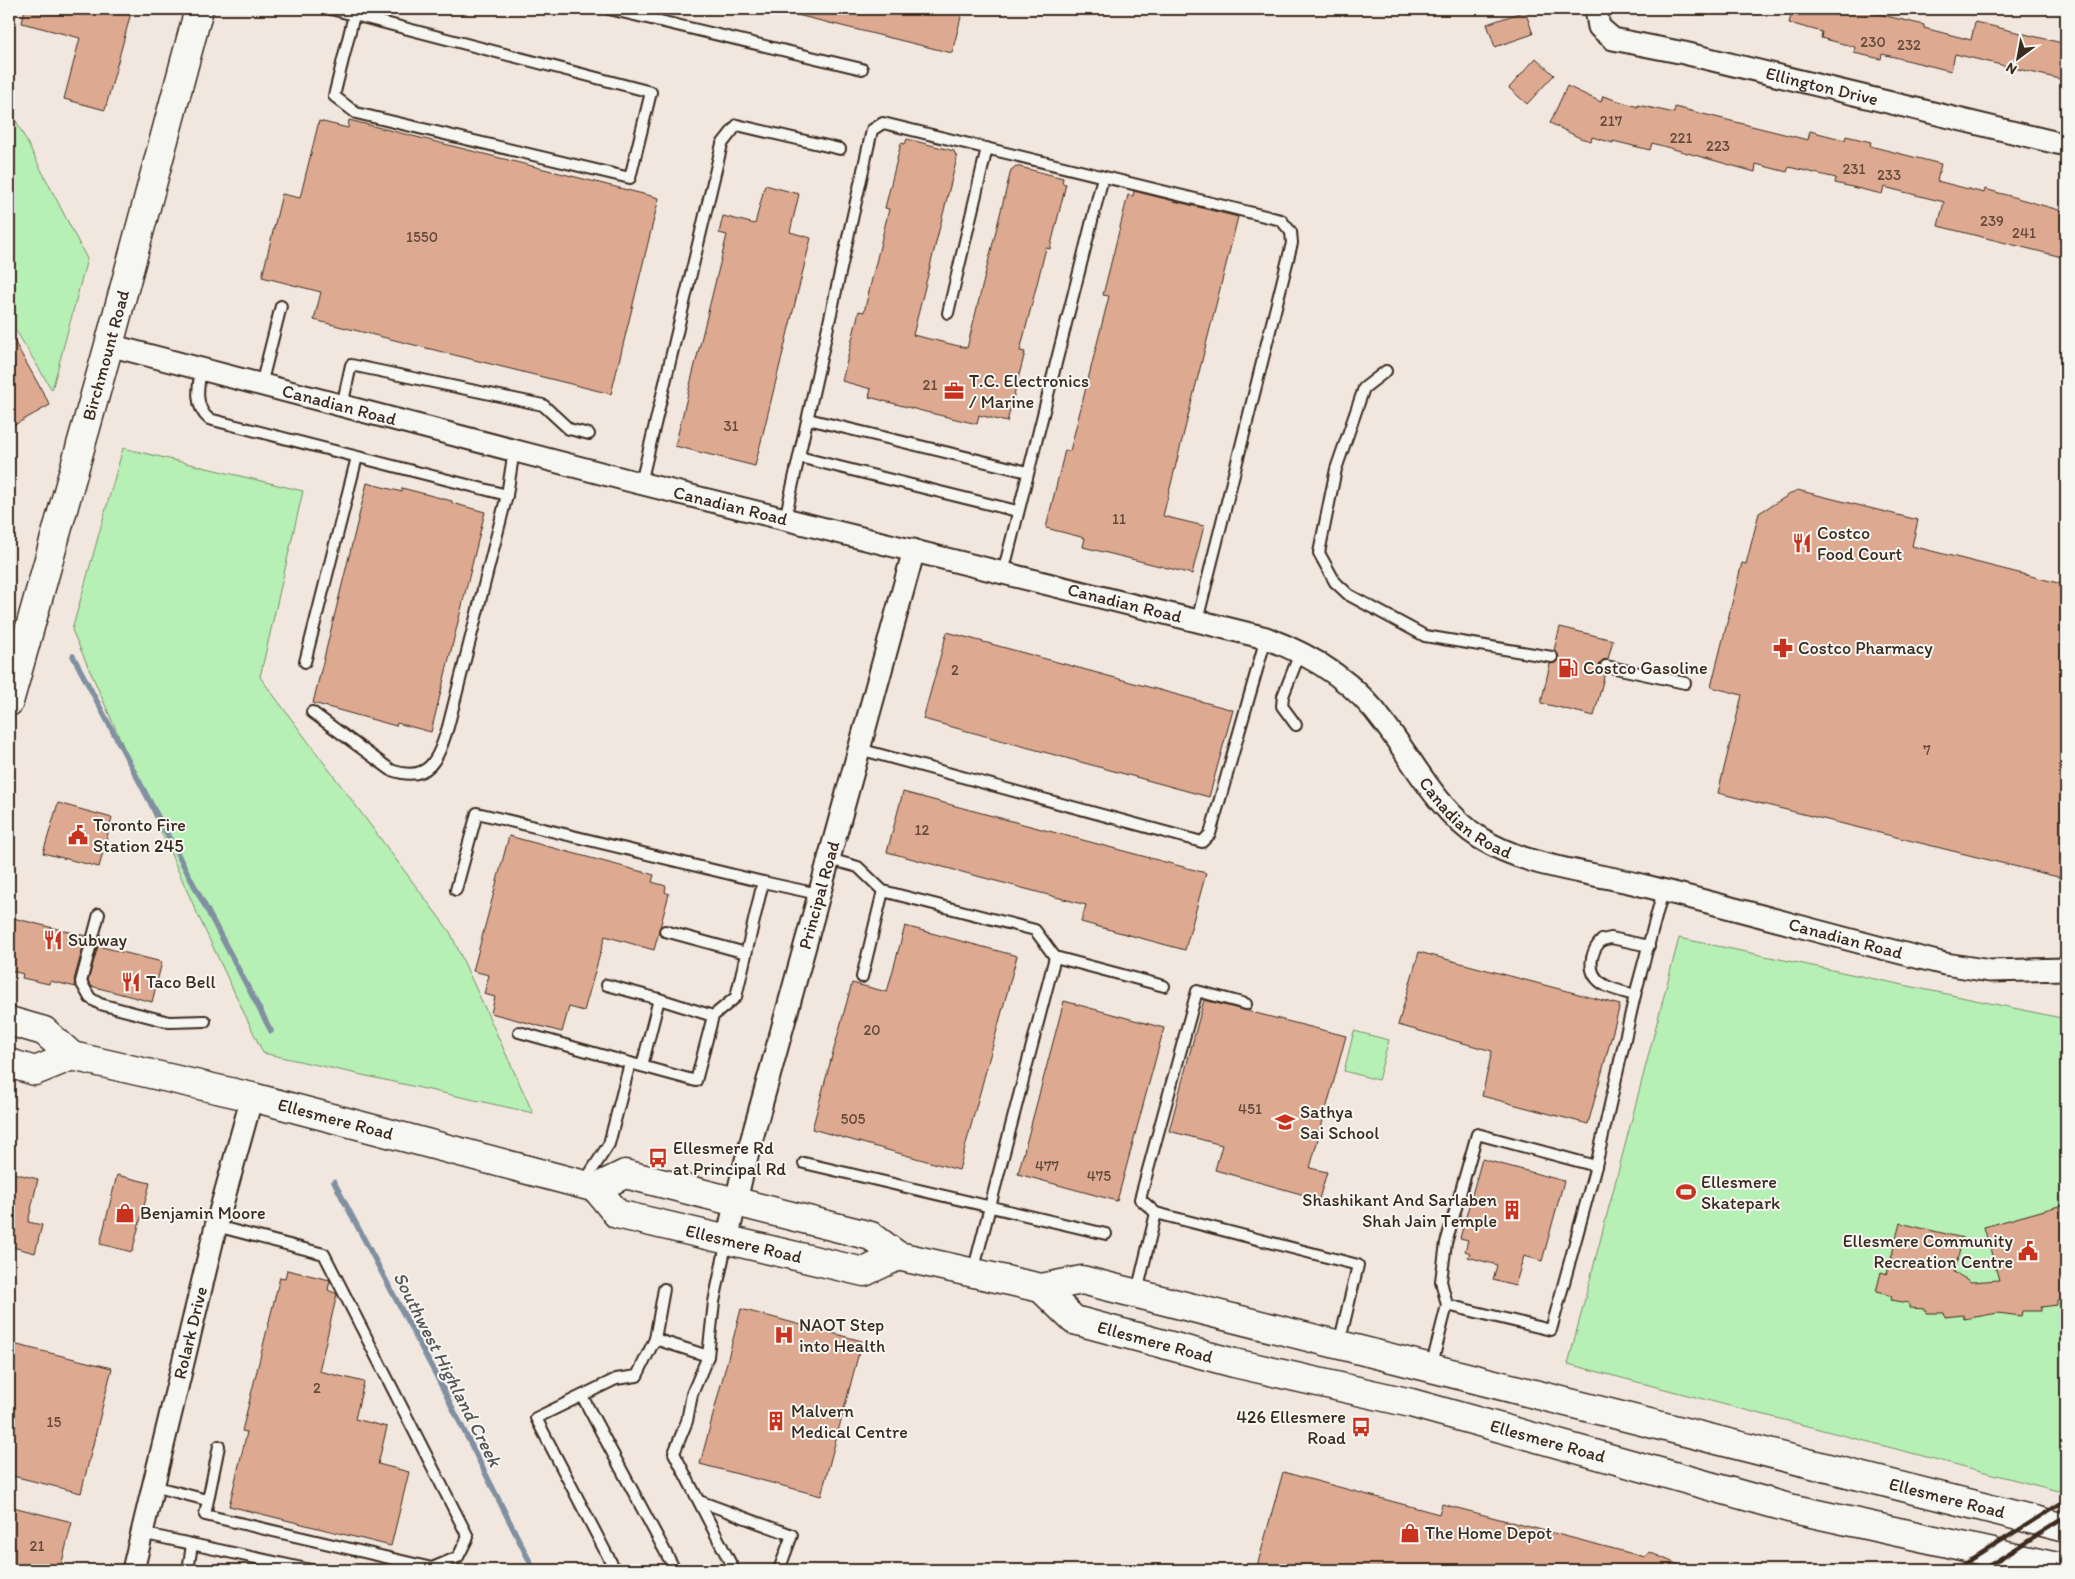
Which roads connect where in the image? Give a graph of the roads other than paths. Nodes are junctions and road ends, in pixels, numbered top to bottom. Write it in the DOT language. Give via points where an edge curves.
graph roads {
  1 [pos="199,9"];
  2 [pos="331,9"];
  3 [pos="609,9"];
  4 [pos="1596,9"];
  5 [pos="354,15"];
  6 [pos="862,69"];
  7 [pos="2066,145"];
  8 [pos="987,148"];
  9 [pos="840,149"];
  10 [pos="1103,177"];
  11 [pos="281,306"];
  12 [pos="948,313"];
  13 [pos="109,345"];
  14 [pos="201,370"];
  15 [pos="1386,370"];
  16 [pos="262,385"];
  17 [pos="342,406"];
  18 [pos="808,419"];
  19 [pos="589,434"];
  20 [pos="514,450"];
  21 [pos="358,457"];
  22 [pos="799,457"];
  23 [pos="1028,472"];
  24 [pos="641,483"];
  25 [pos="507,495"];
  26 [pos="1017,511"];
  27 [pos="785,518"];
  28 [pos="914,550"];
  29 [pos="1003,573"];
  30 [pos="1197,621"];
  31 [pos="1266,638"];
  32 [pos="1300,653"];
  33 [pos="1552,657"];
  34 [pos="305,662"];
  35 [pos="1606,666"];
  36 [pos="1684,683"];
  37 [pos="9,702"];
  38 [pos="312,712"];
  39 [pos="1296,725"];
  40 [pos="859,749"];
  41 [pos="829,859"];
  42 [pos="764,882"];
  43 [pos="456,890"];
  44 [pos="883,891"];
  45 [pos="1663,891"];
  46 [pos="818,894"];
  47 [pos="98,914"];
  48 [pos="665,930"];
  49 [pos="1649,946"];
  50 [pos="746,953"];
  51 [pos="1055,957"];
  52 [pos="2066,969"];
  53 [pos="862,977"];
  54 [pos="607,984"];
  55 [pos="1164,986"];
  56 [pos="1635,995"];
  57 [pos="659,999"];
  58 [pos="1246,1004"];
  59 [pos="712,1016"];
  60 [pos="9,1021"];
  61 [pos="205,1021"];
  62 [pos="519,1032"];
  63 [pos="72,1056"];
  64 [pos="9,1063"];
  65 [pos="630,1063"];
  66 [pos="642,1066"];
  67 [pos="252,1097"];
  68 [pos="804,1163"];
  69 [pos="1596,1166"];
  70 [pos="589,1186"];
  71 [pos="735,1203"];
  72 [pos="989,1208"];
  73 [pos="1156,1213"];
  74 [pos="216,1226"];
  75 [pos="1106,1234"];
  76 [pos="727,1240"];
  77 [pos="898,1256"];
  78 [pos="973,1273"];
  79 [pos="1041,1288"];
  80 [pos="664,1289"];
  81 [pos="1137,1293"];
  82 [pos="1447,1305"];
  83 [pos="655,1339"];
  84 [pos="1339,1345"];
  85 [pos="708,1356"];
  86 [pos="1426,1368"];
  87 [pos="582,1396"];
  88 [pos="1411,1403"];
  89 [pos="219,1446"];
  90 [pos="153,1486"];
  91 [pos="207,1500"];
  92 [pos="699,1501"];
  93 [pos="2066,1528"];
  94 [pos="141,1533"];
  95 [pos="192,1545"];
  96 [pos="2066,1569"];
  97 [pos="133,1570"];
  98 [pos="188,1570"];
  99 [pos="311,1570"];
  100 [pos="615,1570"];
  101 [pos="675,1570"];
  102 [pos="734,1570"];
  103 [pos="779,1570"];
  1 -- 13 [label="main road, Birchmount Road"];
  2 -- 5 [label="lane"];
  3 -- 6 [label="lane"];
  4 -- 7 [label="street, Ellington Drive" via="1599,26 1612,39 1684,53"];
  5 -- 5 [label="lane" via="651,92 630,178 356,113 334,96"];
  8 -- 10 [label="lane"];
  8 -- 12 [label="lane"];
  8 -- 18 [label="lane" via="883,123 872,130"];
  9 -- 24 [label="lane" via="737,125 722,144"];
  10 -- 23 [label="lane"];
  10 -- 30 [label="lane" via="1280,220 1291,232 1292,243"];
  11 -- 16 [label="lane"];
  13 -- 14 [label="street, Canadian Road"];
  13 -- 37 [label="main road, Birchmount Road"];
  14 -- 16 [label="street, Canadian Road"];
  14 -- 21 [label="lane" via="199,405 209,419"];
  15 -- 33 [label="lane" via="1364,388 1336,469 1319,553 1335,582 1349,595 1425,636"];
  16 -- 17 [label="street, Canadian Road"];
  17 -- 19 [label="lane" via="351,365 543,405 569,429"];
  17 -- 20 [label="street, Canadian Road"];
  18 -- 22 [label="lane"];
  18 -- 23 [label="lane"];
  20 -- 24 [label="street, Canadian Road"];
  20 -- 25 [label="lane"];
  21 -- 25 [label="lane"];
  21 -- 34 [label="lane"];
  22 -- 26 [label="lane"];
  22 -- 27 [label="lane"];
  23 -- 26 [label="lane"];
  24 -- 27 [label="street, Canadian Road"];
  25 -- 38 [label="lane" via="448,727 434,764 419,773 391,770"];
  26 -- 29 [label="lane"];
  27 -- 28 [label="street, Canadian Road"];
  28 -- 29 [label="street, Canadian Road"];
  28 -- 40 [label="street, Principal Road"];
  29 -- 30 [label="street, Canadian Road"];
  30 -- 31 [label="street, Canadian Road"];
  31 -- 32 [label="street, Canadian Road"];
  31 -- 40 [label="lane" via="1210,834 1202,842"];
  32 -- 39 [label="lane" via="1282,696 1282,706"];
  32 -- 45 [label="street, Canadian Road" via="1321,664 1362,696 1454,816 1479,837 1516,855"];
  35 -- 36 [label="lane"];
  40 -- 41 [label="street, Principal Road"];
  41 -- 44 [label="lane" via="858,867"];
  41 -- 46 [label="street, Principal Road"];
  42 -- 43 [label="lane" via="477,813"];
  42 -- 46 [label="lane"];
  42 -- 50 [label="lane"];
  44 -- 51 [label="lane" via="1035,930"];
  44 -- 53 [label="lane"];
  45 -- 49 [label="lane"];
  45 -- 52 [label="street, Canadian Road" via="1945,964 1990,971"];
  46 -- 71 [label="street, Principal Road"];
  47 -- 61 [label="lane" via="81,982 90,998 100,1004 169,1022"];
  48 -- 50 [label="lane"];
  49 -- 56 [label="lane"];
  49 -- 56 [label="lane" via="1611,938 1602,940 1594,951 1591,970 1597,980 1613,990"];
  50 -- 59 [label="lane" via="736,997"];
  51 -- 55 [label="lane"];
  51 -- 72 [label="lane"];
  54 -- 57 [label="lane"];
  56 -- 69 [label="lane"];
  57 -- 59 [label="lane"];
  57 -- 66 [label="lane"];
  58 -- 73 [label="lane" via="1196,991 1140,1198"];
  59 -- 66 [label="lane" via="696,1081"];
  60 -- 63 [label="main road, Ellesmere Road" via="44,1031"];
  62 -- 65 [label="lane"];
  63 -- 64 [label="main road" via="35,1071"];
  63 -- 67 [label="main road, Ellesmere Road"];
  65 -- 66 [label="lane"];
  65 -- 70 [label="lane" via="609,1144"];
  67 -- 70 [label="main road, Ellesmere Road"];
  67 -- 74 [label="street, Rolark Drive"];
  68 -- 72 [label="lane"];
  69 -- 82 [label="lane" via="1551,1330"];
  69 -- 82 [label="lane" via="1476,1134 1446,1243 1441,1281"];
  70 -- 71 [label="main road, Ellesmere Road" via="625,1174"];
  70 -- 76 [label="main road, Ellesmere Road" via="617,1214"];
  71 -- 76 [label="street, Principal Road"];
  71 -- 77 [label="main road, Ellesmere Road" via="871,1236"];
  72 -- 75 [label="lane"];
  72 -- 78 [label="lane"];
  73 -- 81 [label="lane"];
  73 -- 84 [label="lane" via="1358,1265"];
  74 -- 90 [label="street, Rolark Drive"];
  74 -- 91 [label="lane" via="324,1254 468,1537 458,1557 432,1568 205,1515"];
  76 -- 77 [label="main road, Ellesmere Road" via="864,1272"];
  76 -- 85 [label="lane" via="714,1302"];
  77 -- 78 [label="main road, Ellesmere Road"];
  78 -- 79 [label="main road, Ellesmere Road"];
  79 -- 81 [label="main road, Ellesmere Road" via="1082,1280"];
  79 -- 88 [label="main road, Ellesmere Road" via="1074,1320 1234,1363"];
  80 -- 83 [label="lane"];
  81 -- 84 [label="main road, Ellesmere Road"];
  82 -- 86 [label="lane"];
  83 -- 85 [label="lane"];
  83 -- 87 [label="lane" via="637,1376 616,1379"];
  84 -- 86 [label="main road, Ellesmere Road"];
  85 -- 92 [label="lane" via="692,1394 687,1421 674,1453"];
  86 -- 88 [label="main road"];
  86 -- 93 [label="main road, Ellesmere Road"];
  87 -- 100 [label="lane" via="536,1418"];
  87 -- 101 [label="lane"];
  88 -- 96 [label="main road, Ellesmere Road" via="1789,1508"];
  89 -- 91 [label="lane"];
  90 -- 91 [label="lane"];
  90 -- 94 [label="street, Rolark Drive"];
  92 -- 102 [label="lane"];
  92 -- 103 [label="lane" via="792,1535"];
  94 -- 95 [label="lane"];
  94 -- 97 [label="street, Rolark Drive"];
  95 -- 98 [label="lane"];
  95 -- 99 [label="lane"];
}
